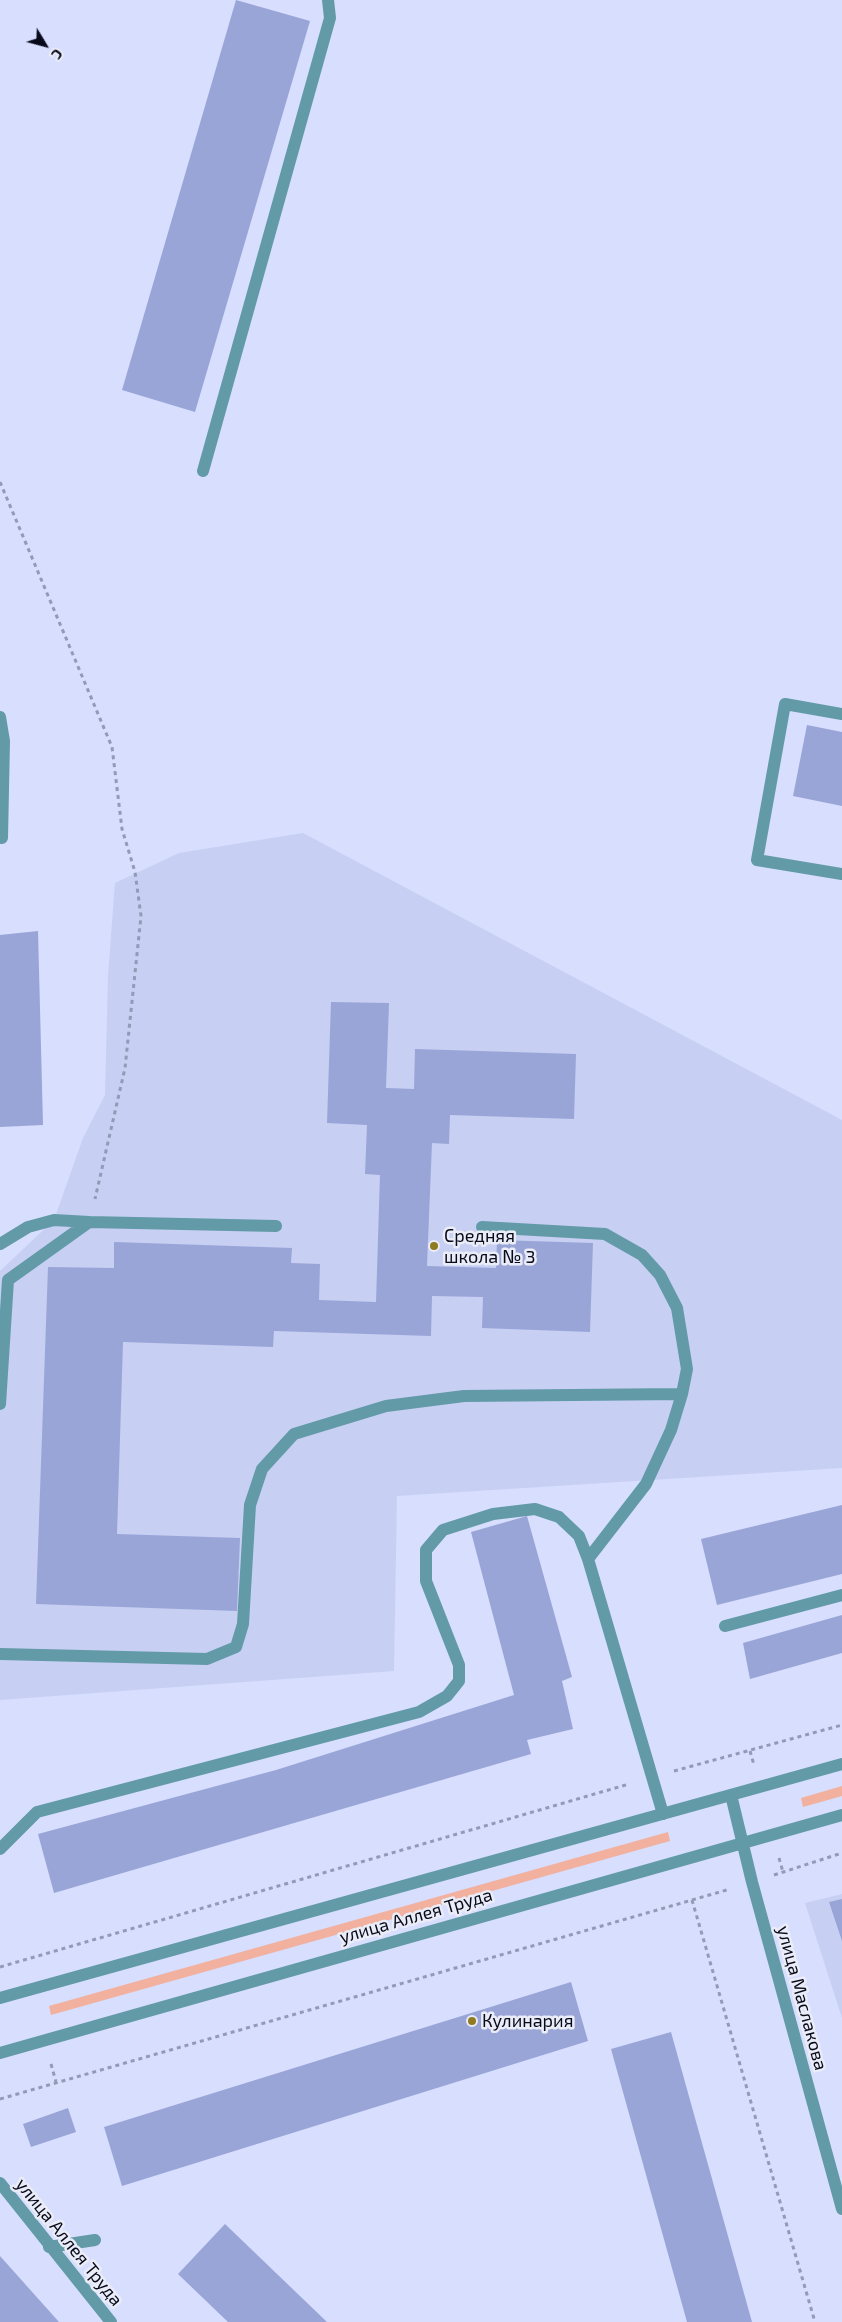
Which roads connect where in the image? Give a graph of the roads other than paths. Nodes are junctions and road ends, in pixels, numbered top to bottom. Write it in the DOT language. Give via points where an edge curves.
graph roads {
  1 [pos="328,0"];
  2 [pos="203,471"];
  3 [pos="842,714"];
  4 [pos="0,717"];
  5 [pos="2,838"];
  6 [pos="842,874"];
  7 [pos="89,1222"];
  8 [pos="276,1226"];
  9 [pos="482,1227"];
  10 [pos="0,1244"];
  11 [pos="682,1394"];
  12 [pos="0,1404"];
  13 [pos="588,1559"];
  14 [pos="842,1595"];
  15 [pos="725,1626"];
  16 [pos="0,1654"];
  17 [pos="842,1764"];
  18 [pos="730,1795"];
  19 [pos="663,1814"];
  20 [pos="842,1816"];
  21 [pos="744,1842"];
  22 [pos="0,1849"];
  23 [pos="0,1998"];
  24 [pos="0,2053"];
  25 [pos="0,2183"];
  26 [pos="842,2209"];
  27 [pos="95,2240"];
  28 [pos="49,2247"];
  29 [pos="111,2322"];
  1 -- 2 [label="street" via="330,18"];
  3 -- 6 [label="street" via="785,704 757,860"];
  4 -- 5 [label="street" via="4,741"];
  7 -- 8 [label="street"];
  7 -- 10 [label="street" via="54,1220 28,1227"];
  7 -- 12 [label="street" via="8,1280"];
  9 -- 11 [label="street" via="605,1234 642,1255 660,1275 677,1308 687,1369"];
  11 -- 13 [label="street" via="671,1430 646,1484"];
  11 -- 16 [label="street" via="464,1396 386,1406 294,1434 262,1469 250,1505 243,1624 236,1647 207,1659"];
  13 -- 19 [label="street"];
  13 -- 22 [label="street" via="579,1536 559,1518 535,1508 492,1514 443,1530 426,1550 426,1581 459,1665 459,1681 447,1696 419,1712 37,1812"];
  14 -- 15 [label="street"];
  17 -- 18 [label="street, улица Аллея Труда"];
  18 -- 19 [label="street, улица Аллея Труда"];
  18 -- 21 [label="street, улица Маслакова"];
  19 -- 23 [label="street, улица Аллея Труда"];
  20 -- 21 [label="street, улица Аллея Труда"];
  21 -- 24 [label="street, улица Аллея Труда"];
  21 -- 26 [label="street, улица Маслакова" via="752,1882"];
  25 -- 28 [label="street, улица Аллея Труда"];
  27 -- 28 [label="street"];
  28 -- 29 [label="street, улица Аллея Труда"];
}
